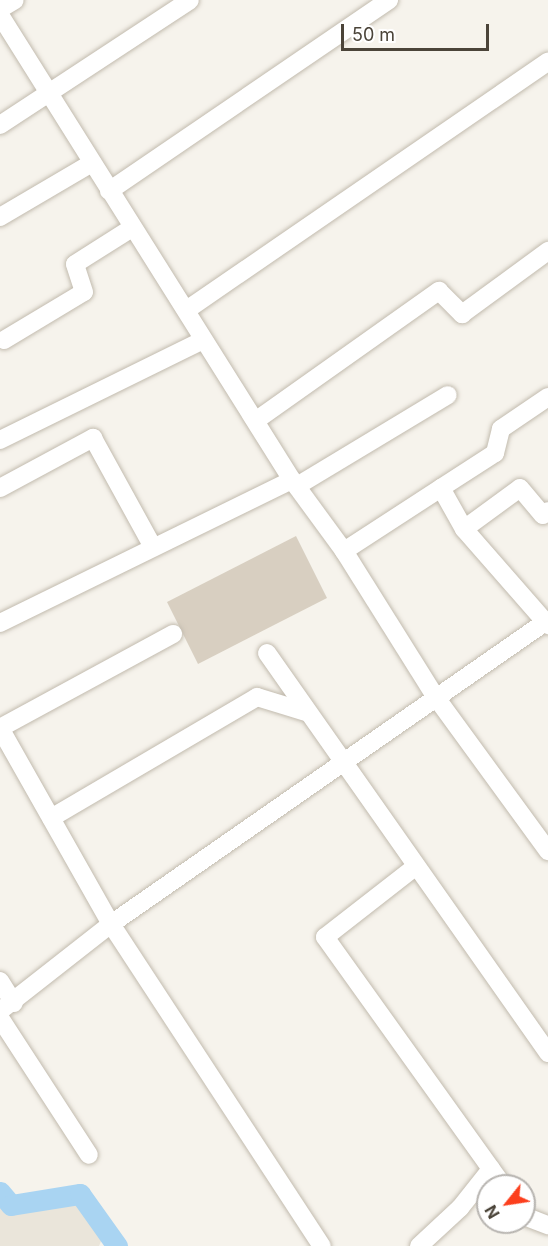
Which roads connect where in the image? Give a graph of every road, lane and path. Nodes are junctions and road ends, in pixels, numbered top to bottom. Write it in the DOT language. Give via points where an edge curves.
graph roads {
  1 [pos="15,0"];
  2 [pos="190,0"];
  3 [pos="389,0"];
  4 [pos="0,9"];
  5 [pos="0,15"];
  6 [pos="548,62"];
  7 [pos="54,94"];
  8 [pos="0,124"];
  9 [pos="92,163"];
  10 [pos="109,191"];
  11 [pos="0,217"];
  12 [pos="132,228"];
  13 [pos="548,251"];
  14 [pos="188,309"];
  15 [pos="1,339"];
  16 [pos="203,340"];
  17 [pos="448,395"];
  18 [pos="548,397"];
  19 [pos="258,418"];
  20 [pos="0,440"];
  21 [pos="295,483"];
  22 [pos="0,488"];
  23 [pos="441,488"];
  24 [pos="548,511"];
  25 [pos="464,529"];
  26 [pos="153,547"];
  27 [pos="344,551"];
  28 [pos="547,622"];
  29 [pos="0,623"];
  30 [pos="173,634"];
  31 [pos="267,653"];
  32 [pos="435,696"];
  33 [pos="306,712"];
  34 [pos="0,728"];
  35 [pos="342,765"];
  36 [pos="51,818"];
  37 [pos="548,851"];
  38 [pos="415,867"];
  39 [pos="111,924"];
  40 [pos="0,981"];
  41 [pos="7,1007"];
  42 [pos="0,1018"];
  43 [pos="548,1053"];
  44 [pos="89,1155"];
  45 [pos="490,1169"];
  46 [pos="494,1174"];
  47 [pos="322,1246"];
  48 [pos="419,1246"];
  1 -- 4 [label="street"];
  2 -- 7 [label="street"];
  3 -- 10 [label="street"];
  5 -- 7 [label="street"];
  6 -- 14 [label="street"];
  7 -- 8 [label="street"];
  7 -- 9 [label="street"];
  9 -- 10 [label="street"];
  9 -- 11 [label="street"];
  10 -- 12 [label="street"];
  12 -- 14 [label="street"];
  12 -- 15 [label="street" via="75,264 84,292"];
  13 -- 19 [label="street" via="462,314 439,291"];
  14 -- 16 [label="street"];
  16 -- 19 [label="street"];
  16 -- 20 [label="street"];
  17 -- 21 [label="street"];
  18 -- 23 [label="street" via="501,429 495,453"];
  19 -- 21 [label="street"];
  21 -- 26 [label="street"];
  21 -- 27 [label="street"];
  22 -- 26 [label="street" via="93,438"];
  23 -- 25 [label="street"];
  23 -- 27 [label="street"];
  24 -- 25 [label="street" via="543,514 520,488"];
  25 -- 28 [label="street"];
  26 -- 29 [label="street"];
  27 -- 32 [label="street"];
  28 -- 32 [label="street"];
  30 -- 34 [label="street"];
  31 -- 33 [label="street"];
  32 -- 35 [label="street"];
  32 -- 37 [label="street"];
  33 -- 35 [label="street"];
  33 -- 36 [label="street" via="257,697"];
  34 -- 36 [label="street"];
  35 -- 38 [label="street"];
  35 -- 39 [label="street"];
  36 -- 39 [label="street"];
  38 -- 43 [label="street"];
  38 -- 45 [label="street" via="326,937"];
  39 -- 41 [label="street"];
  39 -- 47 [label="street"];
  40 -- 41 [label="street"];
  42 -- 44 [label="street"];
  45 -- 46 [label="street"];
  45 -- 48 [label="street" via="460,1208"];
}
